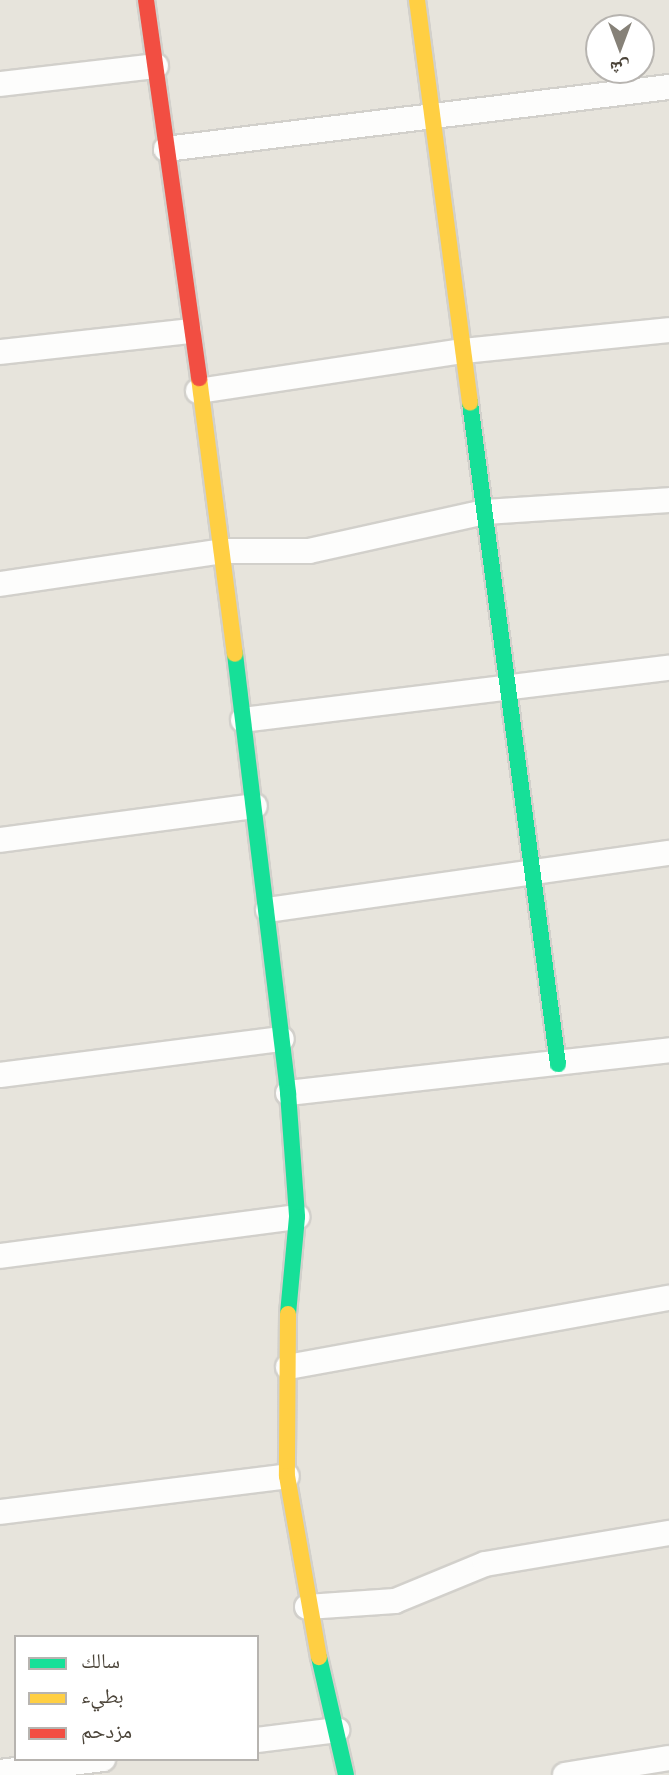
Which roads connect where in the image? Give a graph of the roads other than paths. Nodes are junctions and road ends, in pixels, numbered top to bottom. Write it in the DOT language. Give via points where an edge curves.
graph roads {
  1 [pos="146,0"];
  2 [pos="417,0"];
  3 [pos="156,66"];
  4 [pos="0,84"];
  5 [pos="669,86"];
  6 [pos="433,115"];
  7 [pos="166,149"];
  8 [pos="669,330"];
  9 [pos="190,331"];
  10 [pos="463,351"];
  11 [pos="0,352"];
  12 [pos="198,391"];
  13 [pos="669,500"];
  14 [pos="485,512"];
  15 [pos="223,551"];
  16 [pos="0,584"];
  17 [pos="669,668"];
  18 [pos="507,688"];
  19 [pos="243,720"];
  20 [pos="255,806"];
  21 [pos="0,841"];
  22 [pos="669,853"];
  23 [pos="531,874"];
  24 [pos="268,911"];
  25 [pos="282,1039"];
  26 [pos="669,1050"];
  27 [pos="558,1064"];
  28 [pos="0,1075"];
  29 [pos="288,1093"];
  30 [pos="298,1217"];
  31 [pos="0,1256"];
  32 [pos="669,1298"];
  33 [pos="288,1367"];
  34 [pos="287,1476"];
  35 [pos="0,1511"];
  36 [pos="669,1532"];
  37 [pos="307,1607"];
  38 [pos="337,1730"];
  39 [pos="259,1740"];
  40 [pos="669,1758"];
  41 [pos="95,1761"];
  42 [pos="60,1770"];
  43 [pos="0,1772"];
  44 [pos="346,1775"];
  45 [pos="565,1775"];
  1 -- 3 [label="street"];
  2 -- 6 [label="street"];
  3 -- 4 [label="street"];
  3 -- 7 [label="street"];
  5 -- 6 [label="street"];
  6 -- 7 [label="street"];
  6 -- 10 [label="street"];
  7 -- 9 [label="street"];
  8 -- 10 [label="street"];
  9 -- 11 [label="street"];
  9 -- 12 [label="street"];
  10 -- 12 [label="street"];
  10 -- 14 [label="street"];
  12 -- 15 [label="street"];
  13 -- 14 [label="street"];
  14 -- 15 [label="street" via="309,551"];
  14 -- 18 [label="street"];
  15 -- 16 [label="street"];
  15 -- 19 [label="street"];
  17 -- 18 [label="street"];
  18 -- 19 [label="street"];
  18 -- 23 [label="street"];
  19 -- 20 [label="street"];
  20 -- 21 [label="street"];
  20 -- 24 [label="street"];
  22 -- 23 [label="street"];
  23 -- 24 [label="street"];
  23 -- 27 [label="street"];
  24 -- 25 [label="street"];
  25 -- 28 [label="street"];
  25 -- 29 [label="street"];
  26 -- 27 [label="street"];
  27 -- 29 [label="street"];
  29 -- 30 [label="street"];
  30 -- 31 [label="street"];
  30 -- 33 [label="street"];
  32 -- 33 [label="street"];
  33 -- 34 [label="street"];
  34 -- 35 [label="street"];
  34 -- 37 [label="street"];
  36 -- 37 [label="street" via="485,1564 395,1601"];
  37 -- 38 [label="street"];
  38 -- 39 [label="street"];
  38 -- 44 [label="street"];
  40 -- 45 [label="street"];
  41 -- 42 [label="street"];
  42 -- 43 [label="street"];
}
